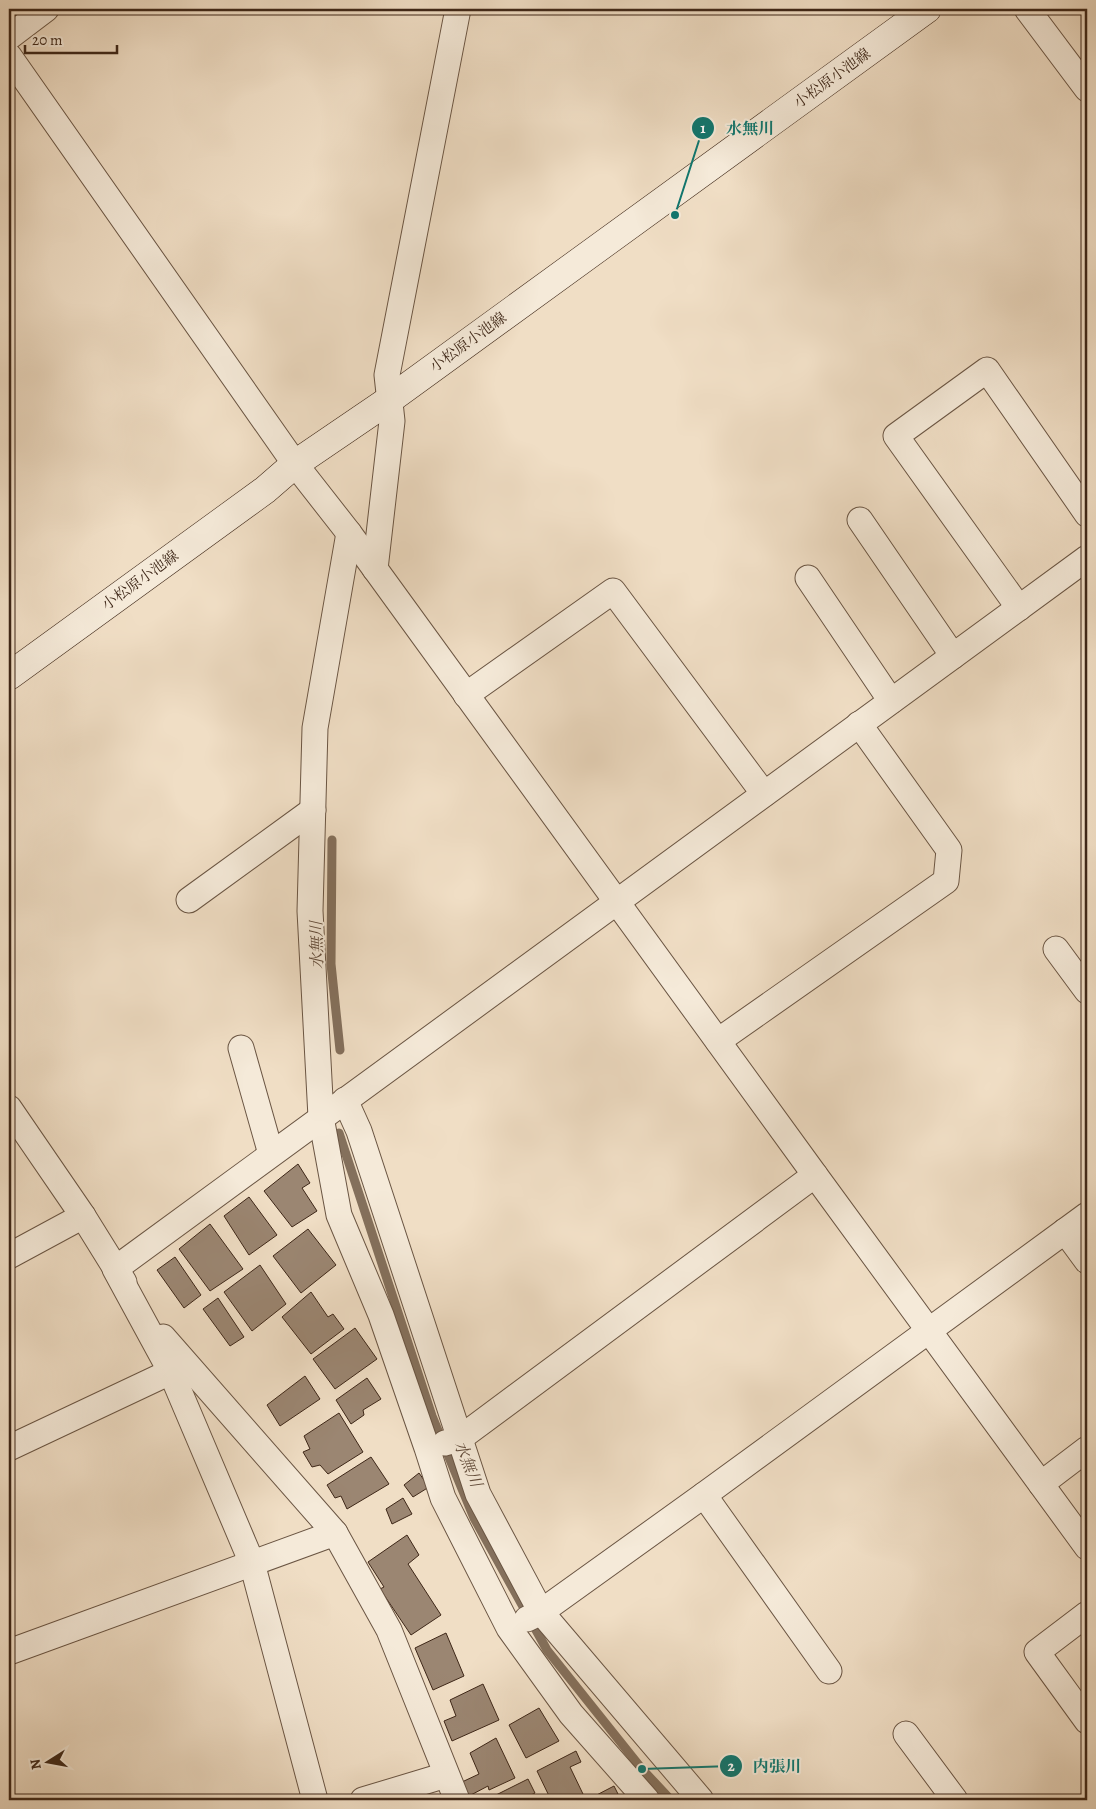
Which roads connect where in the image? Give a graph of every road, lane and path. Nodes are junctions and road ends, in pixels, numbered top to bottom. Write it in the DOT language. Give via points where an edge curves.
graph roads {
  1 [pos="46,9"];
  2 [pos="458,9"];
  3 [pos="927,9"];
  4 [pos="1027,9"];
  5 [pos="9,37"];
  6 [pos="9,56"];
  7 [pos="1087,89"];
  8 [pos="389,400"];
  9 [pos="295,464"];
  10 [pos="1087,514"];
  11 [pos="860,520"];
  12 [pos="350,533"];
  13 [pos="1087,558"];
  14 [pos="375,569"];
  15 [pos="808,578"];
  16 [pos="1019,608"];
  17 [pos="953,656"];
  18 [pos="9,676"];
  19 [pos="466,695"];
  20 [pos="891,701"];
  21 [pos="859,724"];
  22 [pos="764,794"];
  23 [pos="313,810"];
  24 [pos="189,900"];
  25 [pos="616,902"];
  26 [pos="1056,949"];
  27 [pos="1087,991"];
  28 [pos="718,1041"];
  29 [pos="241,1048"];
  30 [pos="345,1100"];
  31 [pos="9,1108"];
  32 [pos="321,1117"];
  33 [pos="271,1154"];
  34 [pos="816,1176"];
  35 [pos="1087,1215"];
  36 [pos="83,1216"];
  37 [pos="1065,1232"];
  38 [pos="9,1256"];
  39 [pos="1087,1261"];
  40 [pos="115,1269"];
  41 [pos="930,1331"];
  42 [pos="179,1368"];
  43 [pos="459,1439"];
  44 [pos="9,1448"];
  45 [pos="427,1448"];
  46 [pos="1087,1448"];
  47 [pos="1041,1484"];
  48 [pos="704,1495"];
  49 [pos="334,1533"];
  50 [pos="1087,1547"];
  51 [pos="252,1563"];
  52 [pos="540,1612"];
  53 [pos="1087,1614"];
  54 [pos="509,1628"];
  55 [pos="9,1652"];
  56 [pos="829,1672"];
  57 [pos="1087,1721"];
  58 [pos="906,1734"];
  59 [pos="446,1775"];
  60 [pos="315,1800"];
  61 [pos="362,1800"];
  62 [pos="457,1800"];
  63 [pos="647,1800"];
  64 [pos="701,1800"];
  65 [pos="955,1800"];
  1 -- 5 [label="street"];
  2 -- 8 [label="street" via="387,375"];
  3 -- 8 [label="main road, 小松原小池線"];
  4 -- 7 [label="street"];
  6 -- 9 [label="street"];
  8 -- 9 [label="main road, 小松原小池線"];
  8 -- 14 [label="street" via="392,421"];
  9 -- 12 [label="street"];
  9 -- 18 [label="main road, 小松原小池線" via="265,490"];
  10 -- 16 [label="street" via="987,370 896,436"];
  11 -- 17 [label="street"];
  12 -- 14 [label="street"];
  12 -- 23 [label="street" via="315,728"];
  13 -- 16 [label="street"];
  14 -- 19 [label="street"];
  15 -- 20 [label="street"];
  16 -- 17 [label="street"];
  17 -- 20 [label="street"];
  19 -- 22 [label="street" via="613,591"];
  19 -- 25 [label="street"];
  20 -- 21 [label="street"];
  21 -- 22 [label="street"];
  21 -- 28 [label="street" via="948,850 946,881"];
  22 -- 25 [label="street"];
  23 -- 24 [label="street"];
  23 -- 32 [label="street" via="310,911"];
  25 -- 28 [label="street"];
  25 -- 30 [label="street"];
  26 -- 27 [label="street"];
  28 -- 34 [label="street"];
  29 -- 33 [label="street"];
  30 -- 32 [label="street"];
  30 -- 43 [label="street" via="359,1131"];
  31 -- 36 [label="street"];
  32 -- 33 [label="street"];
  32 -- 45 [label="street" via="339,1215 381,1315"];
  33 -- 40 [label="street"];
  34 -- 41 [label="street"];
  34 -- 43 [label="street"];
  35 -- 37 [label="street"];
  36 -- 38 [label="street"];
  36 -- 40 [label="street"];
  37 -- 39 [label="street"];
  37 -- 41 [label="street"];
  40 -- 42 [label="street"];
  41 -- 47 [label="street"];
  41 -- 48 [label="street"];
  42 -- 44 [label="street"];
  42 -- 49 [label="street"];
  42 -- 51 [label="street"];
  43 -- 45 [label="street"];
  43 -- 52 [label="street" via="478,1494"];
  45 -- 54 [label="street" via="443,1498"];
  46 -- 47 [label="street"];
  47 -- 50 [label="street"];
  48 -- 52 [label="street"];
  48 -- 56 [label="street"];
  49 -- 51 [label="street"];
  49 -- 59 [label="street" via="389,1630"];
  51 -- 55 [label="street"];
  51 -- 60 [label="street"];
  52 -- 54 [label="street"];
  52 -- 64 [label="street"];
  53 -- 57 [label="street" via="1037,1652"];
  54 -- 63 [label="street" via="571,1714"];
  58 -- 65 [label="street"];
  59 -- 61 [label="street"];
  59 -- 62 [label="street"];
}
